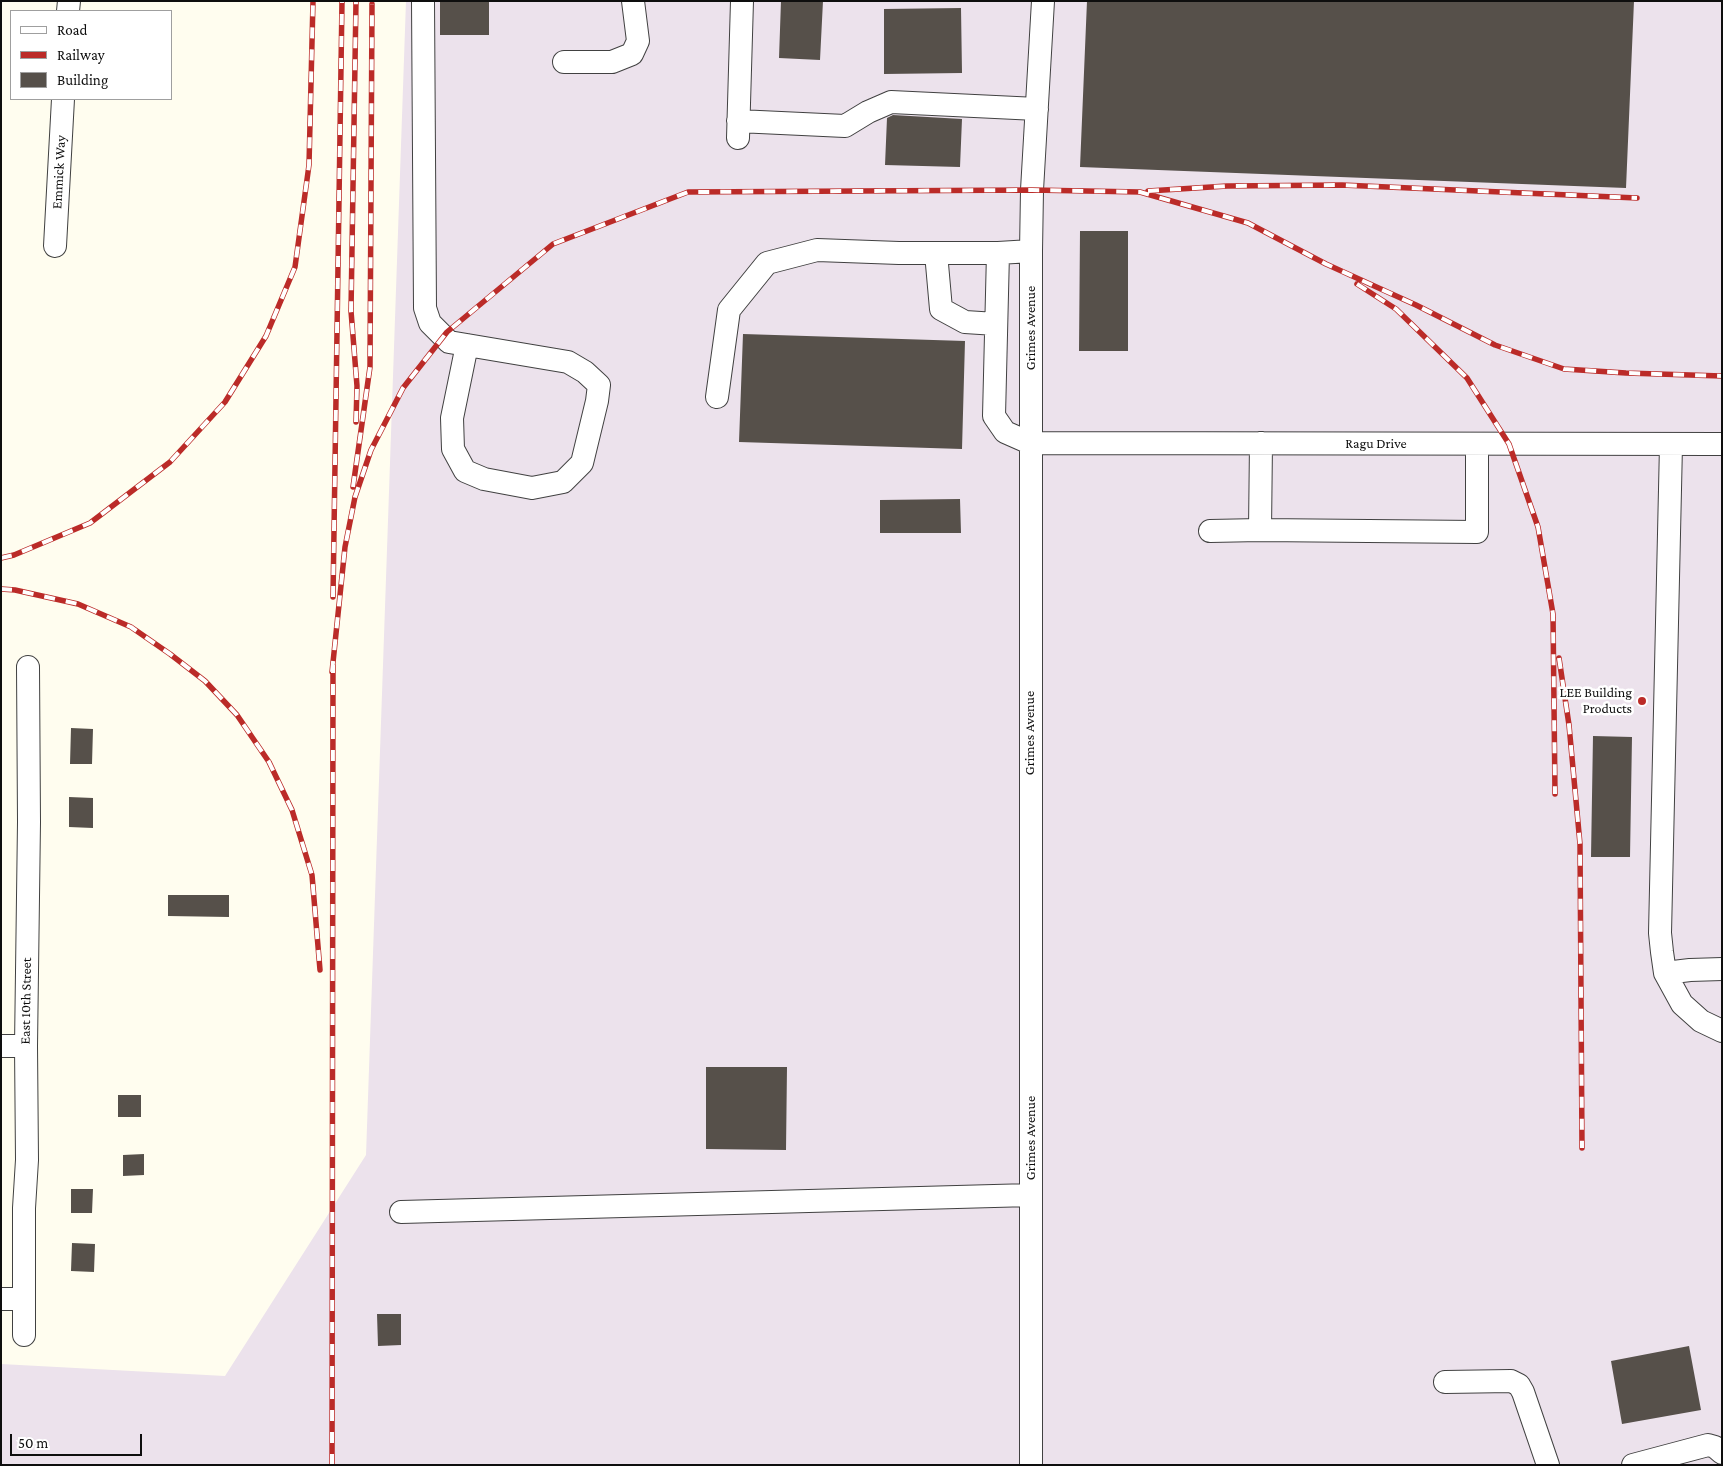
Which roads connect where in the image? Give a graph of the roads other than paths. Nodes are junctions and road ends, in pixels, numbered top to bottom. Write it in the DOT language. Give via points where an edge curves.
graph roads {
  1 [pos="424,1"];
  2 [pos="633,1"];
  3 [pos="742,1"];
  4 [pos="1043,1"];
  5 [pos="564,62"];
  6 [pos="63,100"];
  7 [pos="1037,110"];
  8 [pos="55,246"];
  9 [pos="1032,251"];
  10 [pos="936,253"];
  11 [pos="998,253"];
  12 [pos="996,324"];
  13 [pos="467,345"];
  14 [pos="717,397"];
  15 [pos="1030,443"];
  16 [pos="1261,443"];
  17 [pos="1477,444"];
  18 [pos="1722,444"];
  19 [pos="1671,445"];
  20 [pos="1260,530"];
  21 [pos="1210,531"];
  22 [pos="28,667"];
  23 [pos="1722,969"];
  24 [pos="1665,973"];
  25 [pos="1722,1031"];
  26 [pos="1,1046"];
  27 [pos="26,1046"];
  28 [pos="1030,1195"];
  29 [pos="401,1212"];
  30 [pos="1,1299"];
  31 [pos="24,1299"];
  32 [pos="24,1336"];
  33 [pos="1445,1382"];
  34 [pos="1722,1453"];
  35 [pos="1031,1465"];
  36 [pos="1548,1465"];
  37 [pos="1633,1465"];
  1 -- 13 [label="street" via="425,308 430,323 449,342"];
  2 -- 5 [label="street" via="638,40 632,54 612,62"];
  3 -- 7 [label="street" via="738,129 844,126 891,102"];
  4 -- 7 [label="street, Grimes Avenue"];
  6 -- 8 [label="street, Emmick Way"];
  7 -- 9 [label="street, Grimes Avenue"];
  9 -- 11 [label="street"];
  9 -- 15 [label="street, Grimes Avenue"];
  10 -- 11 [label="street"];
  10 -- 12 [label="street" via="941,309 966,322"];
  10 -- 14 [label="street" via="817,250 767,263 729,310"];
  11 -- 12 [label="street"];
  12 -- 15 [label="street" via="994,416 1005,432"];
  13 -- 13 [label="street" via="568,362 599,385 582,462 563,482 532,488 484,480 464,471 453,449 452,418"];
  15 -- 16 [label="street, Ragu Drive"];
  15 -- 28 [label="street, Grimes Avenue"];
  16 -- 17 [label="street, Ragu Drive"];
  16 -- 20 [label="street"];
  17 -- 19 [label="street, Ragu Drive"];
  17 -- 20 [label="street" via="1477,532"];
  18 -- 19 [label="street, Ragu Drive"];
  19 -- 24 [label="street" via="1660,933"];
  20 -- 21 [label="street"];
  22 -- 27 [label="street, East 10th Street"];
  23 -- 24 [label="street"];
  24 -- 25 [label="street" via="1682,1004 1701,1022"];
  26 -- 27 [label="street"];
  27 -- 31 [label="street, East 10th Street"];
  28 -- 29 [label="street"];
  28 -- 35 [label="street, Grimes Avenue"];
  30 -- 31 [label="street"];
  31 -- 32 [label="street, East 10th Street"];
  33 -- 36 [label="street" via="1511,1381 1519,1385"];
  34 -- 37 [label="street" via="1708,1445"];
}
